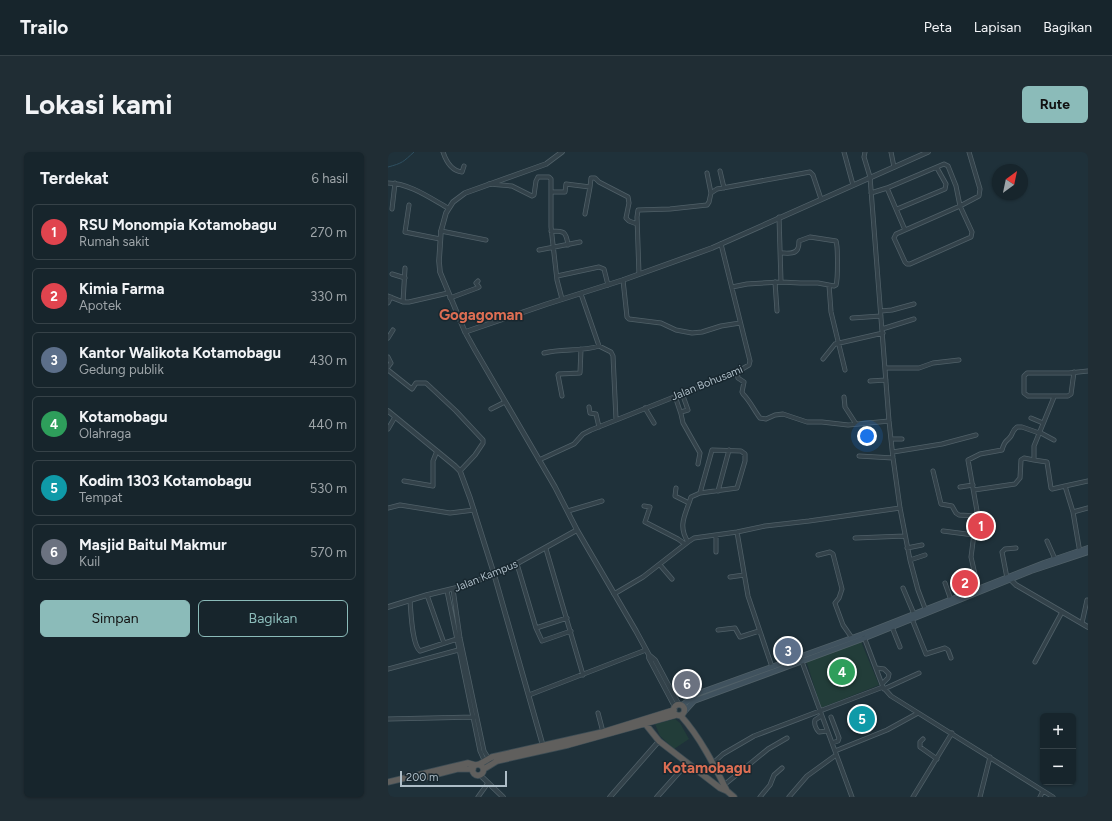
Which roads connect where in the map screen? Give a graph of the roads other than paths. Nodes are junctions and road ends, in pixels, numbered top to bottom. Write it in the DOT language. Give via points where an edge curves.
graph roads {
  1 [pos="444,152"];
  2 [pos="562,152"];
  3 [pos="844,152"];
  4 [pos="865,152"];
  5 [pos="891,152"];
  6 [pos="928,152"];
  7 [pos="969,152"];
  8 [pos="464,166"];
  9 [pos="894,167"];
  10 [pos="937,168"];
  11 [pos="720,172"];
  12 [pos="707,173"];
  13 [pos="870,177"];
  14 [pos="388,183"];
  15 [pos="395,183"];
  16 [pos="489,184"];
  17 [pos="853,185"];
  18 [pos="590,187"];
  19 [pos="724,188"];
  20 [pos="887,188"];
  21 [pos="552,192"];
  22 [pos="710,193"];
  23 [pos="871,193"];
  24 [pos="821,199"];
  25 [pos="409,205"];
  26 [pos="960,206"];
  27 [pos="448,208"];
  28 [pos="392,209"];
  29 [pos="897,210"];
  30 [pos="585,214"];
  31 [pos="779,217"];
  32 [pos="637,224"];
  33 [pos="905,230"];
  34 [pos="441,231"];
  35 [pos="551,231"];
  36 [pos="440,239"];
  37 [pos="486,240"];
  38 [pos="580,242"];
  39 [pos="721,244"];
  40 [pos="568,245"];
  41 [pos="554,248"];
  42 [pos="539,250"];
  43 [pos="781,253"];
  44 [pos="405,268"];
  45 [pos="392,274"];
  46 [pos="639,274"];
  47 [pos="557,276"];
  48 [pos="405,278"];
  49 [pos="623,280"];
  50 [pos="478,281"];
  51 [pos="775,282"];
  52 [pos="781,282"];
  53 [pos="608,285"];
  54 [pos="829,285"];
  55 [pos="732,287"];
  56 [pos="582,294"];
  57 [pos="449,295"];
  58 [pos="389,297"];
  59 [pos="562,299"];
  60 [pos="403,302"];
  61 [pos="388,303"];
  62 [pos="914,304"];
  63 [pos="777,311"];
  64 [pos="881,313"];
  65 [pos="852,318"];
  66 [pos="914,319"];
  67 [pos="740,323"];
  68 [pos="393,330"];
  69 [pos="882,331"];
  70 [pos="465,332"];
  71 [pos="388,338"];
  72 [pos="839,343"];
  73 [pos="599,346"];
  74 [pos="581,349"];
  75 [pos="544,353"];
  76 [pos="388,358"];
  77 [pos="823,359"];
  78 [pos="959,360"];
  79 [pos="388,368"];
  80 [pos="885,368"];
  81 [pos="845,370"];
  82 [pos="1088,371"];
  83 [pos="737,372"];
  84 [pos="1074,372"];
  85 [pos="870,380"];
  86 [pos="886,380"];
  87 [pos="682,393"];
  88 [pos="562,396"];
  89 [pos="675,396"];
  90 [pos="1054,396"];
  91 [pos="844,397"];
  92 [pos="505,402"];
  93 [pos="590,407"];
  94 [pos="645,408"];
  95 [pos="491,409"];
  96 [pos="388,411"];
  97 [pos="681,412"];
  98 [pos="395,417"];
  99 [pos="1031,418"];
  100 [pos="616,419"];
  101 [pos="889,421"];
  102 [pos="1043,423"];
  103 [pos="654,424"];
  104 [pos="856,424"];
  105 [pos="599,427"];
  106 [pos="388,429"];
  107 [pos="1039,433"];
  108 [pos="976,435"];
  109 [pos="902,438"];
  110 [pos="892,439"];
  111 [pos="1054,440"];
  112 [pos="729,450"];
  113 [pos="437,451"];
  114 [pos="893,452"];
  115 [pos="859,456"];
  116 [pos="894,458"];
  117 [pos="539,460"];
  118 [pos="1034,460"];
  119 [pos="698,464"];
  120 [pos="933,471"];
  121 [pos="460,472"];
  122 [pos="404,481"];
  123 [pos="1088,481"];
  124 [pos="973,485"];
  125 [pos="1065,486"];
  126 [pos="960,487"];
  127 [pos="676,488"];
  128 [pos="974,490"];
  129 [pos="718,491"];
  130 [pos="700,493"];
  131 [pos="602,501"];
  132 [pos="689,503"];
  133 [pos="644,506"];
  134 [pos="388,508"];
  135 [pos="900,508"];
  136 [pos="1088,508"];
  137 [pos="474,510"];
  138 [pos="568,511"];
  139 [pos="1073,512"];
  140 [pos="977,516"];
  141 [pos="577,530"];
  142 [pos="943,531"];
  143 [pos="737,532"];
  144 [pos="974,535"];
  145 [pos="716,536"];
  146 [pos="905,536"];
  147 [pos="855,538"];
  148 [pos="1047,541"];
  149 [pos="686,543"];
  150 [pos="922,545"];
  151 [pos="907,548"];
  152 [pos="1016,548"];
  153 [pos="1088,548"];
  154 [pos="546,549"];
  155 [pos="716,552"];
  156 [pos="1088,552"];
  157 [pos="1079,553"];
  158 [pos="925,554"];
  159 [pos="818,555"];
  160 [pos="1055,559"];
  161 [pos="910,560"];
  162 [pos="517,564"];
  163 [pos="660,565"];
  164 [pos="494,574"];
  165 [pos="744,575"];
  166 [pos="730,577"];
  167 [pos="672,578"];
  168 [pos="1008,578"];
  169 [pos="945,583"];
  170 [pos="903,588"];
  171 [pos="978,588"];
  172 [pos="453,589"];
  173 [pos="447,591"];
  174 [pos="614,594"];
  175 [pos="427,595"];
  176 [pos="951,600"];
  177 [pos="1087,600"];
  178 [pos="410,601"];
  179 [pos="388,607"];
  180 [pos="927,612"];
  181 [pos="1062,612"];
  182 [pos="913,617"];
  183 [pos="567,618"];
  184 [pos="1082,623"];
  185 [pos="1088,627"];
  186 [pos="536,628"];
  187 [pos="892,628"];
  188 [pos="718,630"];
  189 [pos="571,631"];
  190 [pos="759,631"];
  191 [pos="864,636"];
  192 [pos="459,638"];
  193 [pos="852,638"];
  194 [pos="444,643"];
  195 [pos="900,647"];
  196 [pos="461,650"];
  197 [pos="646,650"];
  198 [pos="951,658"];
  199 [pos="801,659"];
  200 [pos="1035,662"];
  201 [pos="772,667"];
  202 [pos="876,668"];
  203 [pos="388,669"];
  204 [pos="919,673"];
  205 [pos="583,675"];
  206 [pos="883,687"];
  207 [pos="529,695"];
  208 [pos="679,710"];
  209 [pos="819,710"];
  210 [pos="598,713"];
  211 [pos="918,713"];
  212 [pos="821,716"];
  213 [pos="475,717"];
  214 [pos="830,717"];
  215 [pos="388,719"];
  216 [pos="643,721"];
  217 [pos="827,731"];
  218 [pos="603,732"];
  219 [pos="952,734"];
  220 [pos="786,738"];
  221 [pos="923,739"];
  222 [pos="660,741"];
  223 [pos="832,743"];
  224 [pos="543,746"];
  225 [pos="836,753"];
  226 [pos="990,757"];
  227 [pos="937,759"];
  228 [pos="684,760"];
  229 [pos="712,764"];
  230 [pos="483,765"];
  231 [pos="690,766"];
  232 [pos="782,768"];
  233 [pos="682,769"];
  234 [pos="480,775"];
  235 [pos="720,776"];
  236 [pos="388,782"];
  237 [pos="712,782"];
  238 [pos="488,784"];
  239 [pos="388,785"];
  240 [pos="1043,791"];
  241 [pos="729,793"];
  242 [pos="478,797"];
  243 [pos="503,797"];
  244 [pos="610,797"];
  245 [pos="657,797"];
  246 [pos="760,797"];
  247 [pos="789,797"];
  248 [pos="852,797"];
  249 [pos="912,797"];
  250 [pos="980,797"];
  251 [pos="1040,797"];
  252 [pos="1053,797"];
  1 -- 8 [label="street" via="446,161 458,172 462,172"];
  2 -- 16 [label="street" via="546,164"];
  3 -- 17 [label="street"];
  4 -- 13 [label="street" via="864,158"];
  5 -- 9 [label="street"];
  6 -- 9 [label="street"];
  7 -- 26 [label="street" via="980,194"];
  9 -- 13 [label="street"];
  10 -- 20 [label="street"];
  10 -- 26 [label="street" via="944,164 948,166 955,182"];
  10 -- 29 [label="street" via="946,184 945,189"];
  11 -- 19 [label="street"];
  12 -- 22 [label="street"];
  13 -- 17 [label="street"];
  13 -- 23 [label="street"];
  14 -- 15 [label="street"];
  15 -- 27 [label="street" via="419,192"];
  15 -- 28 [label="street"];
  16 -- 21 [label="street" via="512,186 532,196 537,179 541,176 549,177"];
  16 -- 27 [label="street" via="461,195"];
  17 -- 24 [label="street"];
  18 -- 21 [label="street" via="567,184 565,192"];
  18 -- 30 [label="street"];
  18 -- 32 [label="street" via="591,178 595,178 628,197 626,218"];
  19 -- 22 [label="street"];
  19 -- 24 [label="street" via="810,172"];
  20 -- 23 [label="street"];
  20 -- 29 [label="street"];
  21 -- 35 [label="street"];
  22 -- 32 [label="street" via="707,205 638,210"];
  23 -- 64 [label="street"];
  24 -- 31 [label="street"];
  25 -- 36 [label="street" via="405,232"];
  26 -- 33 [label="street"];
  26 -- 33 [label="street" via="972,232 971,237 910,264 905,262 894,238 896,234"];
  27 -- 34 [label="street"];
  29 -- 33 [label="street"];
  31 -- 39 [label="street"];
  31 -- 43 [label="street"];
  32 -- 46 [label="street"];
  34 -- 36 [label="street"];
  34 -- 37 [label="street"];
  35 -- 40 [label="street" via="566,234"];
  35 -- 41 [label="street"];
  36 -- 57 [label="street" via="439,267"];
  38 -- 40 [label="street"];
  39 -- 46 [label="street"];
  39 -- 55 [label="street, Jalan Bohusami"];
  40 -- 41 [label="street"];
  41 -- 42 [label="street"];
  41 -- 47 [label="street"];
  43 -- 52 [label="street"];
  43 -- 54 [label="street" via="796,252 799,241 810,237 836,241 837,283 835,286"];
  44 -- 48 [label="street"];
  45 -- 48 [label="street"];
  46 -- 49 [label="street"];
  47 -- 53 [label="street" via="599,267 604,269"];
  47 -- 59 [label="street"];
  48 -- 60 [label="street"];
  49 -- 53 [label="street"];
  49 -- 67 [label="street" via="629,319 661,323 676,330 692,333"];
  50 -- 57 [label="street" via="477,288"];
  51 -- 52 [label="street"];
  51 -- 55 [label="street"];
  51 -- 63 [label="street"];
  52 -- 54 [label="street"];
  53 -- 56 [label="street"];
  54 -- 72 [label="street" via="831,312"];
  55 -- 67 [label="street, Jalan Bohusami"];
  56 -- 59 [label="street"];
  56 -- 73 [label="street"];
  57 -- 60 [label="street"];
  57 -- 70 [label="street"];
  58 -- 60 [label="street"];
  58 -- 61 [label="street"];
  59 -- 70 [label="street"];
  62 -- 64 [label="street"];
  64 -- 65 [label="street"];
  64 -- 69 [label="street"];
  66 -- 69 [label="street"];
  67 -- 83 [label="street, Jalan Bohusami" via="750,364"];
  68 -- 71 [label="street"];
  69 -- 72 [label="street"];
  69 -- 80 [label="street"];
  70 -- 92 [label="street"];
  72 -- 77 [label="street" via="833,346"];
  72 -- 81 [label="street"];
  73 -- 74 [label="street"];
  73 -- 100 [label="street" via="613,356"];
  74 -- 75 [label="street"];
  74 -- 88 [label="street" via="580,373 558,375"];
  76 -- 79 [label="street" via="391,362"];
  78 -- 80 [label="street" via="933,363 919,368"];
  79 -- 121 [label="street" via="412,389 416,383 426,383 483,441"];
  80 -- 86 [label="street"];
  82 -- 84 [label="street"];
  83 -- 87 [label="street, Jalan Bohusami"];
  83 -- 104 [label="street" via="738,378 744,382 743,394 760,418 766,419 783,414 807,422"];
  84 -- 90 [label="street" via="1070,396"];
  84 -- 90 [label="street" via="1025,374 1025,395"];
  85 -- 86 [label="street"];
  86 -- 101 [label="street"];
  87 -- 89 [label="street, Jalan Bohusami"];
  87 -- 97 [label="street" via="688,410"];
  89 -- 94 [label="street, Jalan Bohusami"];
  89 -- 97 [label="street"];
  90 -- 102 [label="street"];
  91 -- 104 [label="street" via="845,407"];
  92 -- 95 [label="street"];
  92 -- 117 [label="street"];
  93 -- 105 [label="street" via="590,413 596,414"];
  94 -- 100 [label="street, Jalan Bohusami"];
  94 -- 103 [label="street"];
  96 -- 98 [label="street"];
  97 -- 119 [label="street" via="683,423 700,453"];
  98 -- 106 [label="street"];
  98 -- 113 [label="street"];
  99 -- 102 [label="street"];
  100 -- 105 [label="street, Jalan Bohusami"];
  101 -- 104 [label="street"];
  101 -- 110 [label="street"];
  102 -- 107 [label="street"];
  105 -- 117 [label="street, Jalan Bohusami" via="583,434 574,444"];
  107 -- 111 [label="street"];
  107 -- 118 [label="street"];
  107 -- 124 [label="street" via="1017,427 1005,441 1002,450 969,458"];
  108 -- 114 [label="street"];
  109 -- 110 [label="street"];
  110 -- 114 [label="street"];
  112 -- 129 [label="street"];
  112 -- 129 [label="street" via="745,454 740,481 737,488"];
  112 -- 130 [label="street" via="711,452"];
  113 -- 121 [label="street"];
  113 -- 122 [label="street" via="433,461 432,486"];
  114 -- 116 [label="street"];
  115 -- 116 [label="street"];
  116 -- 135 [label="street"];
  117 -- 138 [label="street"];
  118 -- 125 [label="street" via="1047,462 1050,488"];
  118 -- 128 [label="street" via="1021,460 1020,478 1015,484"];
  120 -- 140 [label="street" via="941,504 952,506 959,515"];
  121 -- 137 [label="street"];
  123 -- 125 [label="street"];
  124 -- 126 [label="street"];
  124 -- 128 [label="street"];
  125 -- 139 [label="street"];
  127 -- 132 [label="street" via="674,496"];
  128 -- 140 [label="street"];
  129 -- 130 [label="street"];
  130 -- 132 [label="street" via="692,495"];
  131 -- 138 [label="street"];
  132 -- 149 [label="street" via="682,532"];
  133 -- 149 [label="street" via="650,507 645,522"];
  134 -- 137 [label="street" via="400,505 450,514"];
  135 -- 143 [label="street"];
  135 -- 146 [label="street"];
  136 -- 139 [label="street"];
  137 -- 164 [label="street"];
  138 -- 141 [label="street"];
  139 -- 157 [label="street"];
  140 -- 144 [label="street"];
  141 -- 154 [label="street, Jalan Kampus"];
  141 -- 174 [label="street"];
  142 -- 144 [label="street"];
  143 -- 145 [label="street"];
  143 -- 165 [label="street"];
  144 -- 171 [label="street" via="971,557"];
  145 -- 149 [label="street" via="694,538"];
  145 -- 155 [label="street"];
  146 -- 147 [label="street"];
  146 -- 151 [label="street"];
  148 -- 160 [label="street"];
  149 -- 163 [label="street"];
  150 -- 151 [label="street"];
  151 -- 161 [label="street"];
  152 -- 168 [label="street" via="1005,549 1002,552"];
  153 -- 157 [label="main road"];
  154 -- 162 [label="street, Jalan Kampus"];
  154 -- 183 [label="street"];
  156 -- 157 [label="main road"];
  157 -- 160 [label="main road"];
  157 -- 168 [label="main road"];
  158 -- 161 [label="street"];
  159 -- 193 [label="street" via="830,552 833,554 842,589 835,602 843,625"];
  160 -- 168 [label="main road"];
  161 -- 180 [label="street"];
  162 -- 164 [label="street, Jalan Kampus"];
  162 -- 186 [label="street"];
  163 -- 167 [label="street"];
  163 -- 174 [label="street"];
  164 -- 172 [label="street, Jalan Kampus"];
  164 -- 207 [label="street"];
  165 -- 166 [label="street"];
  165 -- 190 [label="street"];
  168 -- 171 [label="main road"];
  168 -- 180 [label="main road"];
  168 -- 181 [label="street"];
  169 -- 176 [label="street"];
  170 -- 182 [label="street"];
  171 -- 176 [label="main road"];
  172 -- 173 [label="street, Jalan Kampus"];
  172 -- 192 [label="street"];
  173 -- 175 [label="street, Jalan Kampus"];
  173 -- 192 [label="street"];
  174 -- 197 [label="street"];
  175 -- 178 [label="street, Jalan Kampus"];
  175 -- 194 [label="street"];
  176 -- 180 [label="main road"];
  177 -- 184 [label="street"];
  178 -- 179 [label="street, Jalan Kampus"];
  178 -- 194 [label="street" via="417,648 420,650"];
  180 -- 182 [label="main road"];
  181 -- 184 [label="street"];
  181 -- 200 [label="street"];
  182 -- 187 [label="main road"];
  182 -- 191 [label="main road"];
  182 -- 198 [label="street" via="926,654 945,648"];
  183 -- 186 [label="street"];
  183 -- 189 [label="street"];
  184 -- 185 [label="street"];
  186 -- 189 [label="street" via="542,641"];
  187 -- 191 [label="main road"];
  187 -- 195 [label="street"];
  188 -- 190 [label="street" via="735,628 740,637"];
  189 -- 205 [label="street"];
  190 -- 201 [label="street"];
  191 -- 193 [label="main road"];
  191 -- 199 [label="main road"];
  191 -- 202 [label="street"];
  192 -- 194 [label="street"];
  192 -- 196 [label="street"];
  193 -- 199 [label="main road"];
  196 -- 203 [label="street"];
  196 -- 213 [label="street"];
  197 -- 205 [label="street"];
  197 -- 208 [label="street"];
  199 -- 201 [label="main road"];
  199 -- 208 [label="main road" via="694,701"];
  199 -- 209 [label="street"];
  201 -- 208 [label="main road" via="699,693"];
  202 -- 206 [label="street"];
  202 -- 206 [label="street" via="884,669 889,674"];
  204 -- 206 [label="street"];
  205 -- 207 [label="street"];
  206 -- 209 [label="street"];
  206 -- 211 [label="street" via="900,703"];
  207 -- 224 [label="street"];
  208 -- 216 [label="highway"];
  208 -- 229 [label="highway"];
  209 -- 212 [label="street"];
  209 -- 229 [label="street" via="750,738 723,754"];
  210 -- 218 [label="street"];
  211 -- 219 [label="street"];
  211 -- 225 [label="street"];
  212 -- 217 [label="street"];
  212 -- 217 [label="street" via="815,720 815,725 819,732"];
  213 -- 215 [label="street"];
  213 -- 230 [label="street"];
  214 -- 223 [label="street" via="839,738"];
  216 -- 218 [label="highway"];
  216 -- 222 [label="highway"];
  216 -- 230 [label="highway" via="605,736"];
  217 -- 223 [label="street"];
  218 -- 224 [label="highway"];
  219 -- 226 [label="street"];
  219 -- 227 [label="street"];
  220 -- 241 [label="street" via="768,749"];
  221 -- 227 [label="street" via="920,746"];
  222 -- 228 [label="highway"];
  222 -- 244 [label="street"];
  223 -- 225 [label="street"];
  224 -- 230 [label="highway"];
  225 -- 247 [label="street" via="807,776"];
  225 -- 248 [label="street"];
  226 -- 240 [label="street"];
  226 -- 250 [label="street"];
  227 -- 249 [label="street"];
  228 -- 231 [label="highway"];
  228 -- 233 [label="street"];
  229 -- 235 [label="highway"];
  230 -- 234 [label="highway" via="483,773"];
  230 -- 234 [label="highway" via="475,774"];
  230 -- 236 [label="highway" via="468,763"];
  230 -- 239 [label="highway"];
  231 -- 233 [label="street"];
  231 -- 237 [label="highway"];
  232 -- 246 [label="street" via="774,775"];
  233 -- 245 [label="street"];
  234 -- 238 [label="street"];
  235 -- 237 [label="highway"];
  235 -- 241 [label="highway"];
  237 -- 241 [label="highway"];
  238 -- 242 [label="street"];
  238 -- 243 [label="street"];
  240 -- 251 [label="street"];
  240 -- 252 [label="street"];
}
